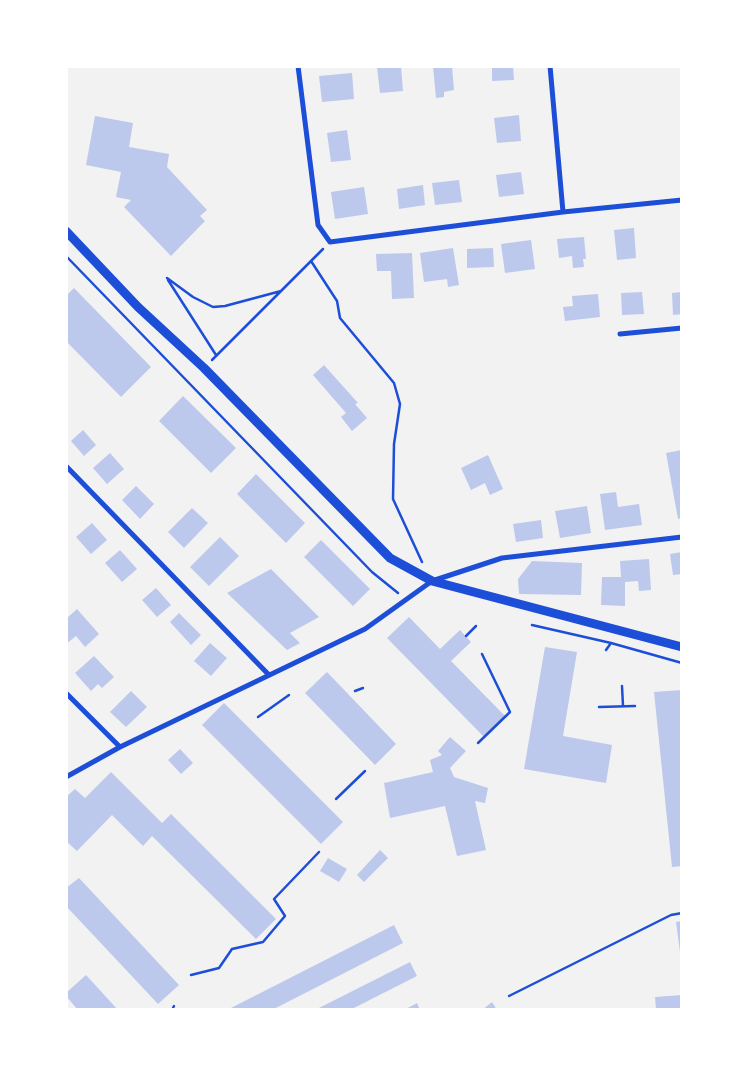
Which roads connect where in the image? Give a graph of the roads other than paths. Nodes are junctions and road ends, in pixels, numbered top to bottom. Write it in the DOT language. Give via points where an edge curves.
graph roads {
  1 [pos="298,66"];
  2 [pos="550,66"];
  3 [pos="682,200"];
  4 [pos="563,212"];
  5 [pos="66,231"];
  6 [pos="682,328"];
  7 [pos="620,334"];
  8 [pos="66,466"];
  9 [pos="682,537"];
  10 [pos="432,581"];
  11 [pos="682,647"];
  12 [pos="269,675"];
  13 [pos="66,693"];
  14 [pos="120,747"];
  15 [pos="66,777"];
  1 -- 4 [label="street" via="318,225 330,242"];
  2 -- 4 [label="street"];
  3 -- 4 [label="street"];
  5 -- 10 [label="street" via="390,558"];
  6 -- 7 [label="street"];
  8 -- 12 [label="street"];
  9 -- 10 [label="street" via="502,558"];
  10 -- 11 [label="street"];
  10 -- 12 [label="street" via="365,629"];
  12 -- 14 [label="street"];
  13 -- 14 [label="street"];
  14 -- 15 [label="street"];
}
